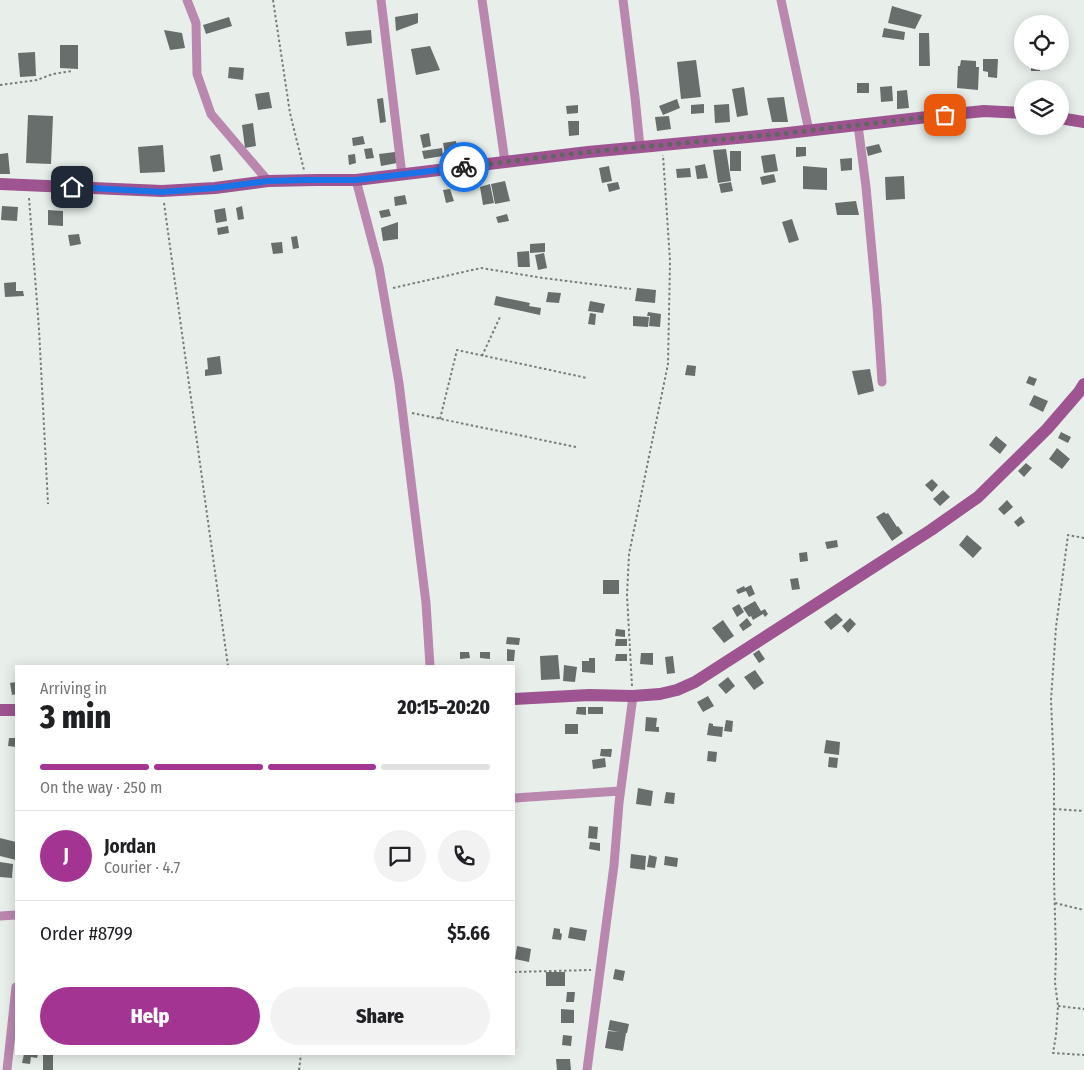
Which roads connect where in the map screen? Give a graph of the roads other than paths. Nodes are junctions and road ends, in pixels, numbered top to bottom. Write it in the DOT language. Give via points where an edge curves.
graph roads {
  1 [pos="187,0"];
  2 [pos="381,0"];
  3 [pos="482,0"];
  4 [pos="623,0"];
  5 [pos="781,0"];
  6 [pos="1014,113"];
  7 [pos="1069,120"];
  8 [pos="1084,122"];
  9 [pos="858,125"];
  10 [pos="808,131"];
  11 [pos="640,147"];
  12 [pos="505,162"];
  13 [pos="402,175"];
  14 [pos="356,180"];
  15 [pos="268,181"];
  16 [pos="0,184"];
  17 [pos="882,382"];
  18 [pos="1082,390"];
  19 [pos="430,665"];
  20 [pos="633,696"];
  21 [pos="515,699"];
  22 [pos="0,710"];
  23 [pos="15,710"];
  24 [pos="620,791"];
  25 [pos="515,798"];
  26 [pos="15,915"];
  27 [pos="0,916"];
  28 [pos="15,996"];
  29 [pos="7,1070"];
  30 [pos="587,1070"];
  1 -- 15 [label="street" via="196,23 197,74 211,114"];
  2 -- 13 [label="street"];
  3 -- 12 [label="street"];
  4 -- 11 [label="street"];
  5 -- 10 [label="street"];
  6 -- 9 [label="street" via="984,111"];
  7 -- 8 [label="street"];
  9 -- 10 [label="street"];
  9 -- 17 [label="street"];
  10 -- 11 [label="street"];
  11 -- 12 [label="street"];
  12 -- 13 [label="street"];
  13 -- 14 [label="street"];
  14 -- 15 [label="street"];
  14 -- 19 [label="street" via="379,267 399,383 426,603"];
  15 -- 16 [label="street" via="162,192"];
  18 -- 20 [label="street" via="1047,430 978,497 931,530 695,682 660,694"];
  20 -- 21 [label="street"];
  20 -- 24 [label="street"];
  22 -- 23 [label="street"];
  24 -- 25 [label="street"];
  24 -- 30 [label="street" via="614,865"];
  26 -- 27 [label="street"];
  28 -- 29 [label="street"];
}
